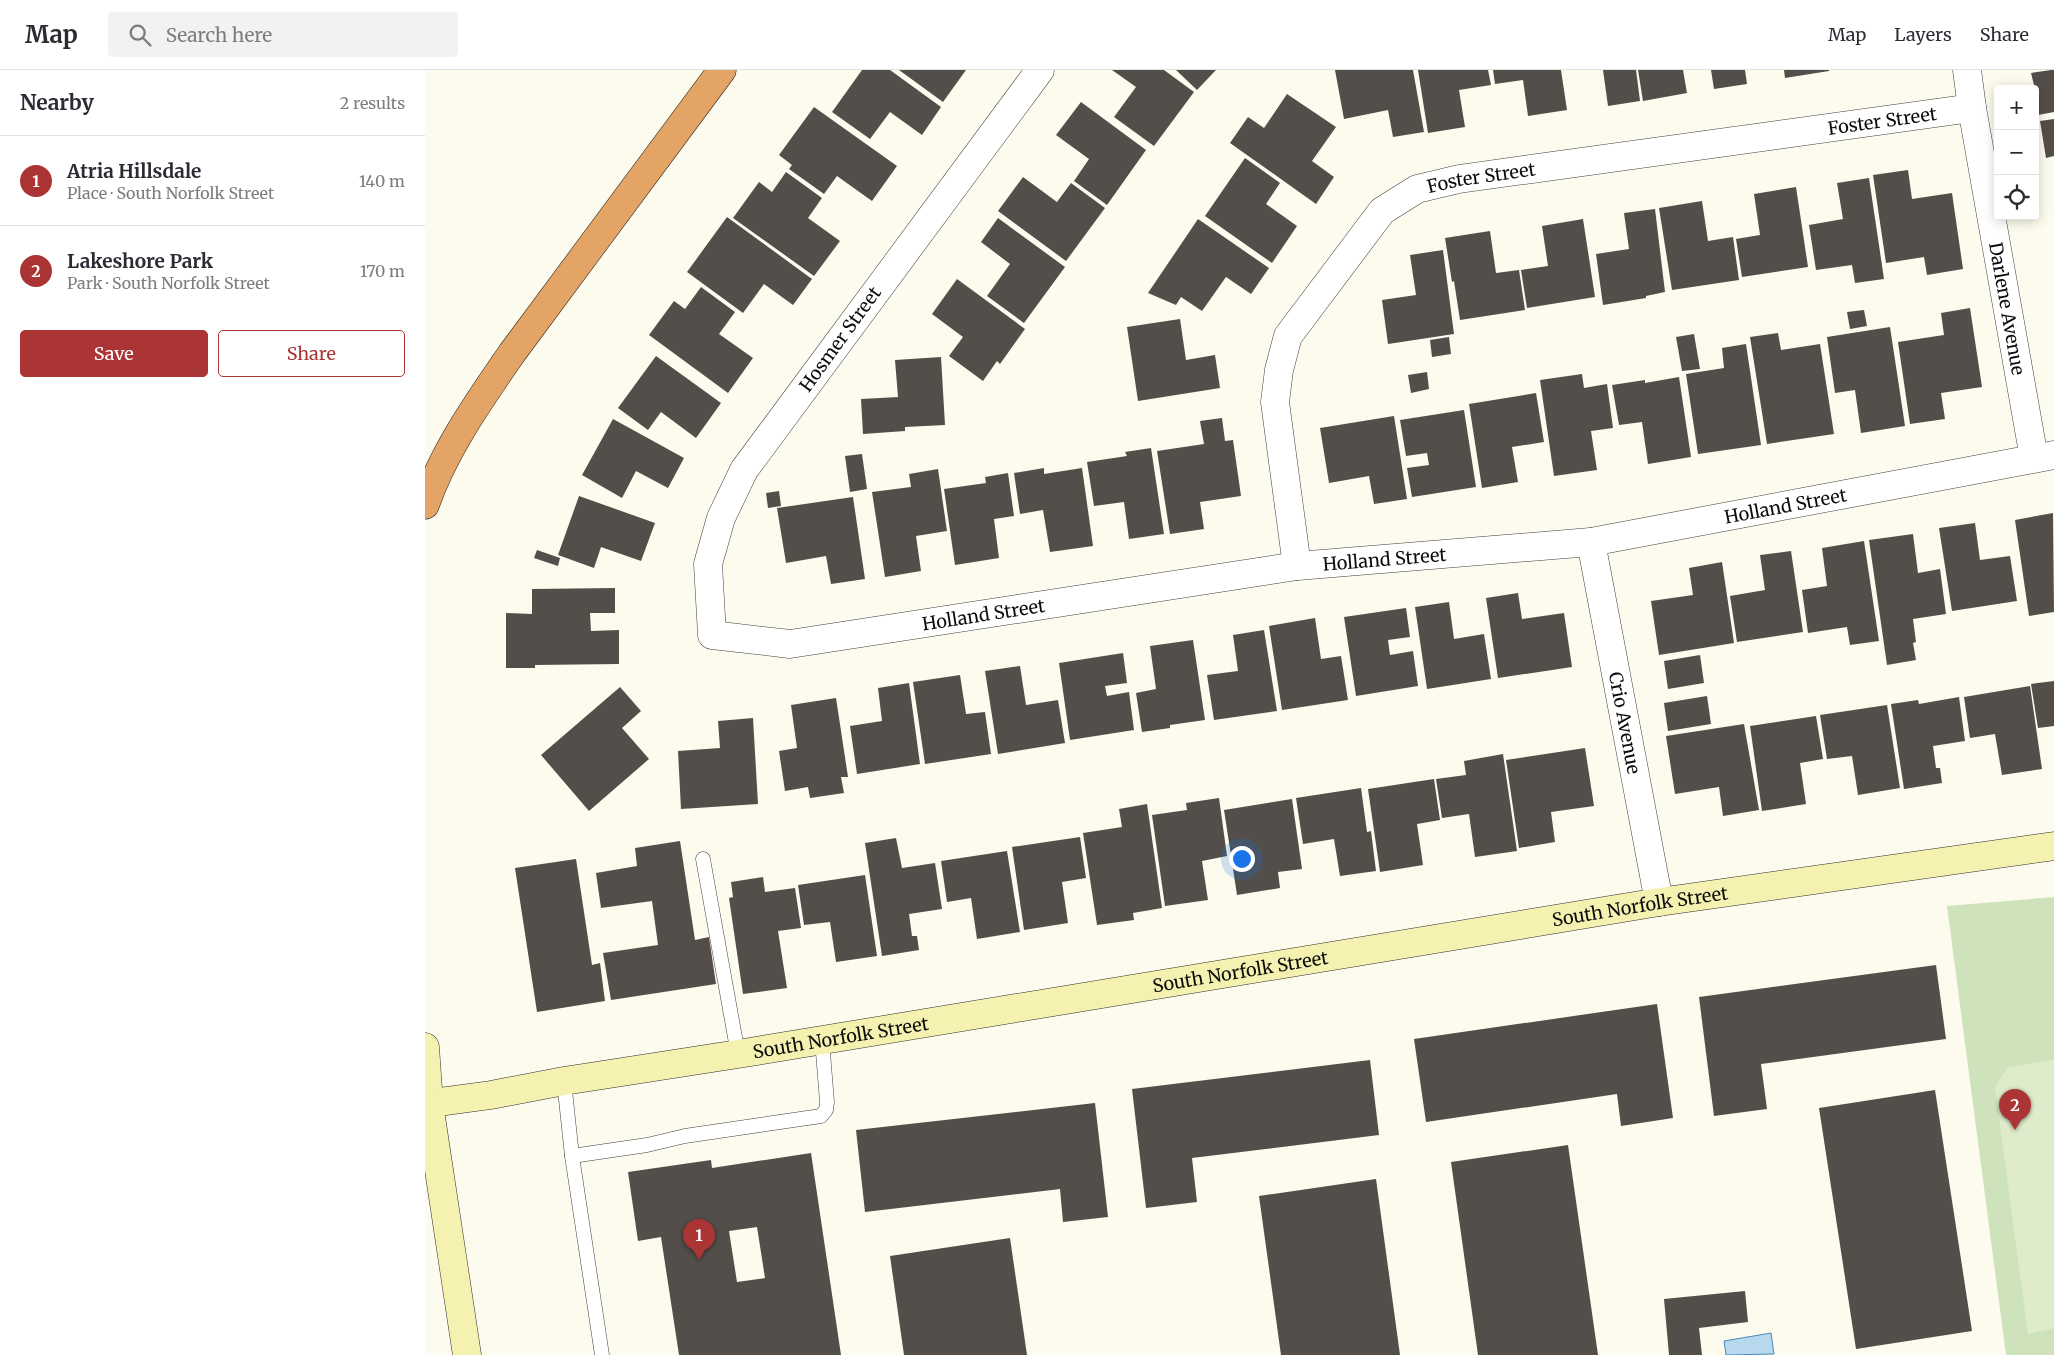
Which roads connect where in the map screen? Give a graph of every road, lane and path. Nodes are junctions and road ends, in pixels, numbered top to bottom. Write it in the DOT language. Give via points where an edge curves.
graph roads {
  1 [pos="722,70"];
  2 [pos="1039,70"];
  3 [pos="1967,70"];
  4 [pos="1972,108"];
  5 [pos="2044,456"];
  6 [pos="425,505"];
  7 [pos="1591,542"];
  8 [pos="1297,566"];
  9 [pos="712,635"];
  10 [pos="2054,846"];
  11 [pos="703,859"];
  12 [pos="1659,902"];
  13 [pos="821,1040"];
  14 [pos="425,1047"];
  15 [pos="737,1054"];
  16 [pos="564,1081"];
  17 [pos="426,1105"];
  18 [pos="572,1156"];
  19 [pos="467,1355"];
  20 [pos="602,1355"];
  1 -- 6 [label="highway" via="483,396 455,440"];
  2 -- 9 [label="street, Hosmer Street" via="744,470 721,518 708,564"];
  3 -- 4 [label="street, Darlene Avenue"];
  4 -- 5 [label="street, Darlene Avenue"];
  4 -- 8 [label="street, Foster Street" via="1459,179 1417,189 1381,211 1288,336 1279,370 1275,402"];
  5 -- 7 [label="street, Holland Street"];
  7 -- 8 [label="street, Holland Street"];
  7 -- 12 [label="street, Crio Avenue"];
  8 -- 9 [label="street, Holland Street" via="790,644"];
  10 -- 12 [label="main road, South Norfolk Street"];
  11 -- 15 [label="lane"];
  12 -- 13 [label="main road, South Norfolk Street"];
  13 -- 15 [label="main road, South Norfolk Street"];
  13 -- 18 [label="lane" via="827,1102 821,1116"];
  14 -- 17 [label="main road"];
  15 -- 16 [label="main road, South Norfolk Street"];
  16 -- 17 [label="main road, South Norfolk Street"];
  16 -- 18 [label="lane"];
  17 -- 19 [label="main road"];
  18 -- 20 [label="lane"];
}
